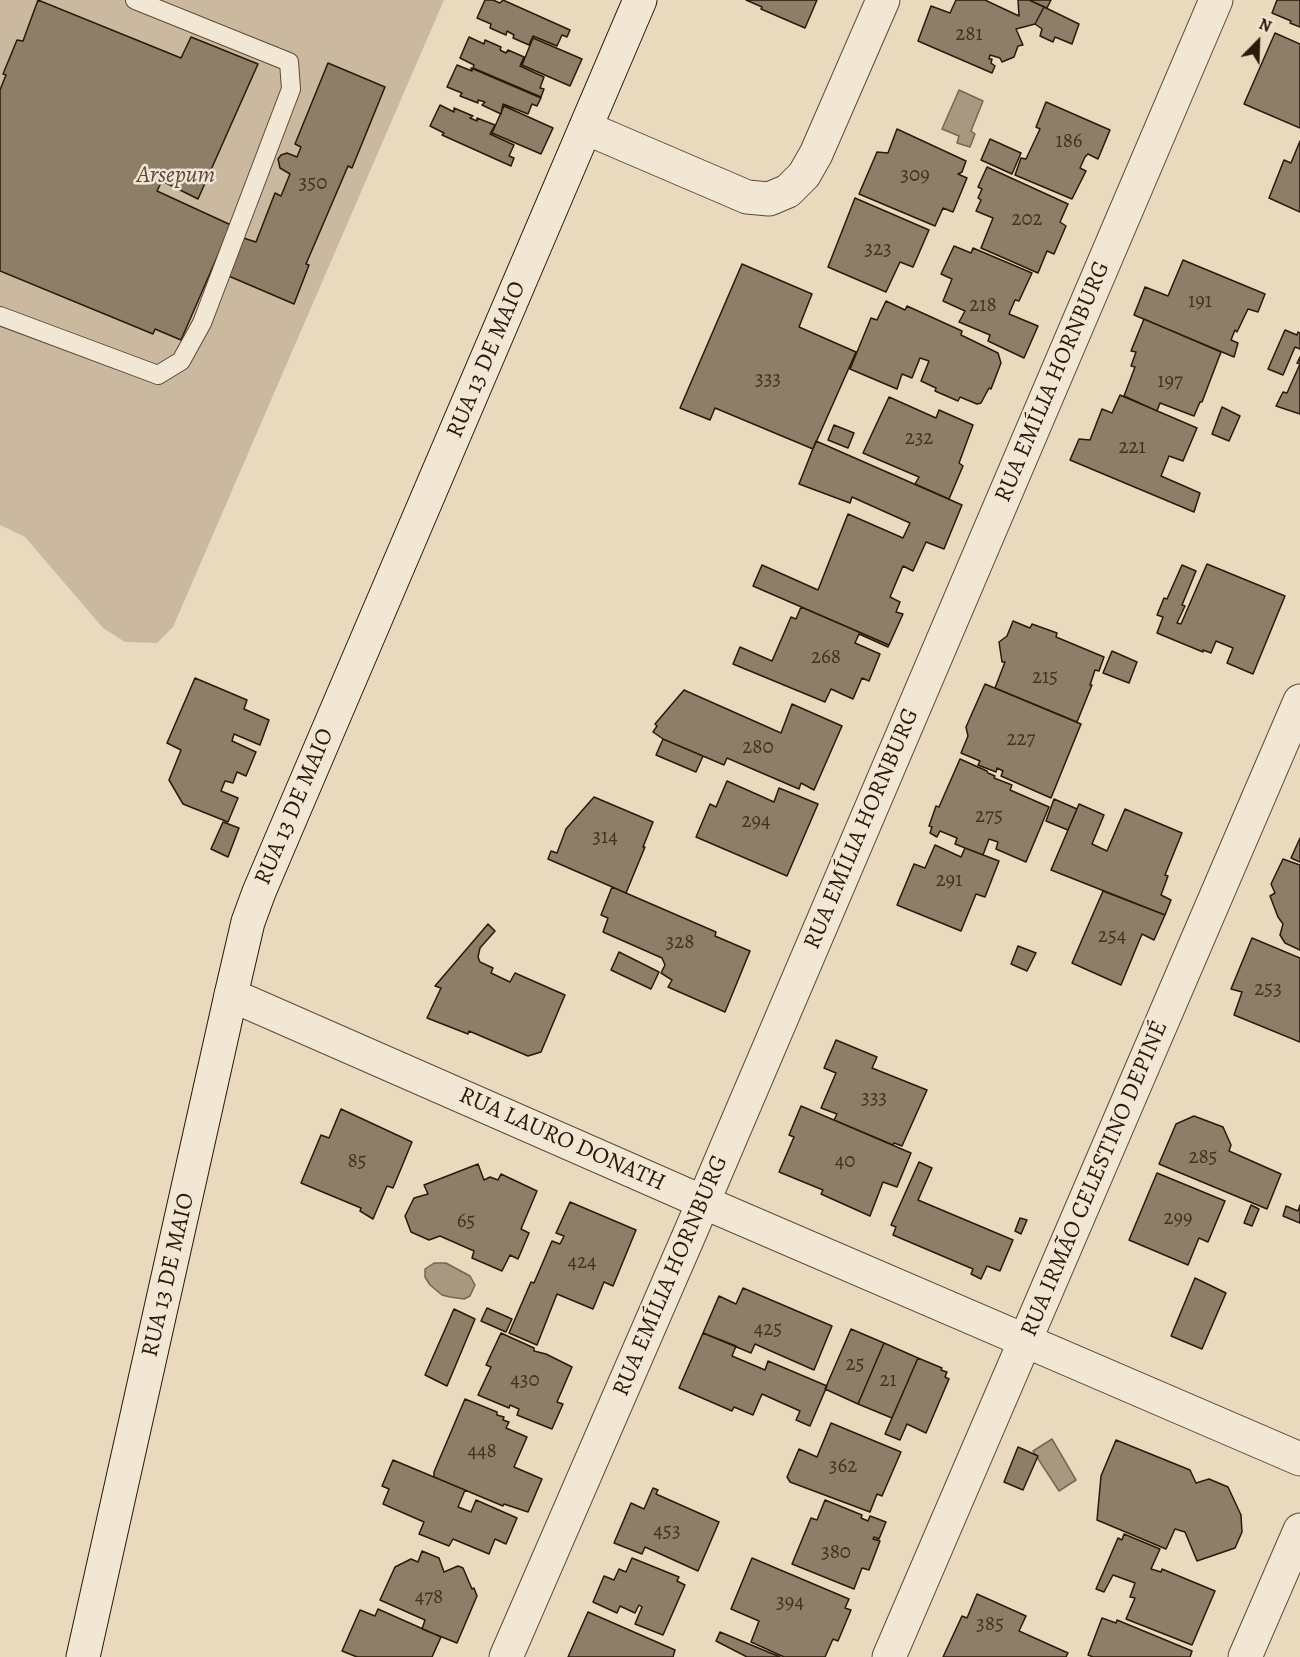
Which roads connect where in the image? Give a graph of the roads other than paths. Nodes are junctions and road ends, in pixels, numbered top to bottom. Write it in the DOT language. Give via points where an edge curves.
graph roads {
  1 [pos="135,0"];
  2 [pos="639,0"];
  3 [pos="882,0"];
  4 [pos="1216,0"];
  5 [pos="586,128"];
  6 [pos="0,316"];
  7 [pos="1300,701"];
  8 [pos="231,995"];
  9 [pos="703,1202"];
  10 [pos="1026,1341"];
  11 [pos="1300,1459"];
  12 [pos="1300,1530"];
  13 [pos="83,1657"];
  14 [pos="506,1657"];
  15 [pos="889,1657"];
  16 [pos="1245,1657"];
  1 -- 6 [label="lane" via="289,62 291,89 202,323 181,361 158,375"];
  2 -- 5 [label="street, RUA 13 DE MAIO"];
  3 -- 5 [label="street" via="816,154 804,175 788,191 769,199 747,197"];
  4 -- 9 [label="street, RUA EMÍLIA HORNBURG"];
  5 -- 8 [label="street, RUA 13 DE MAIO" via="259,892"];
  7 -- 10 [label="street, RUA IRMÃO CELESTINO DEPINÉ"];
  8 -- 9 [label="street, RUA LAURO DONATH"];
  8 -- 13 [label="street, RUA 13 DE MAIO"];
  9 -- 10 [label="street, RUA LAURO DONATH"];
  9 -- 14 [label="street, RUA EMÍLIA HORNBURG"];
  10 -- 11 [label="street, RUA LAURO DONATH"];
  10 -- 15 [label="street, RUA IRMÃO CELESTINO DEPINÉ"];
  12 -- 16 [label="street"];
}
